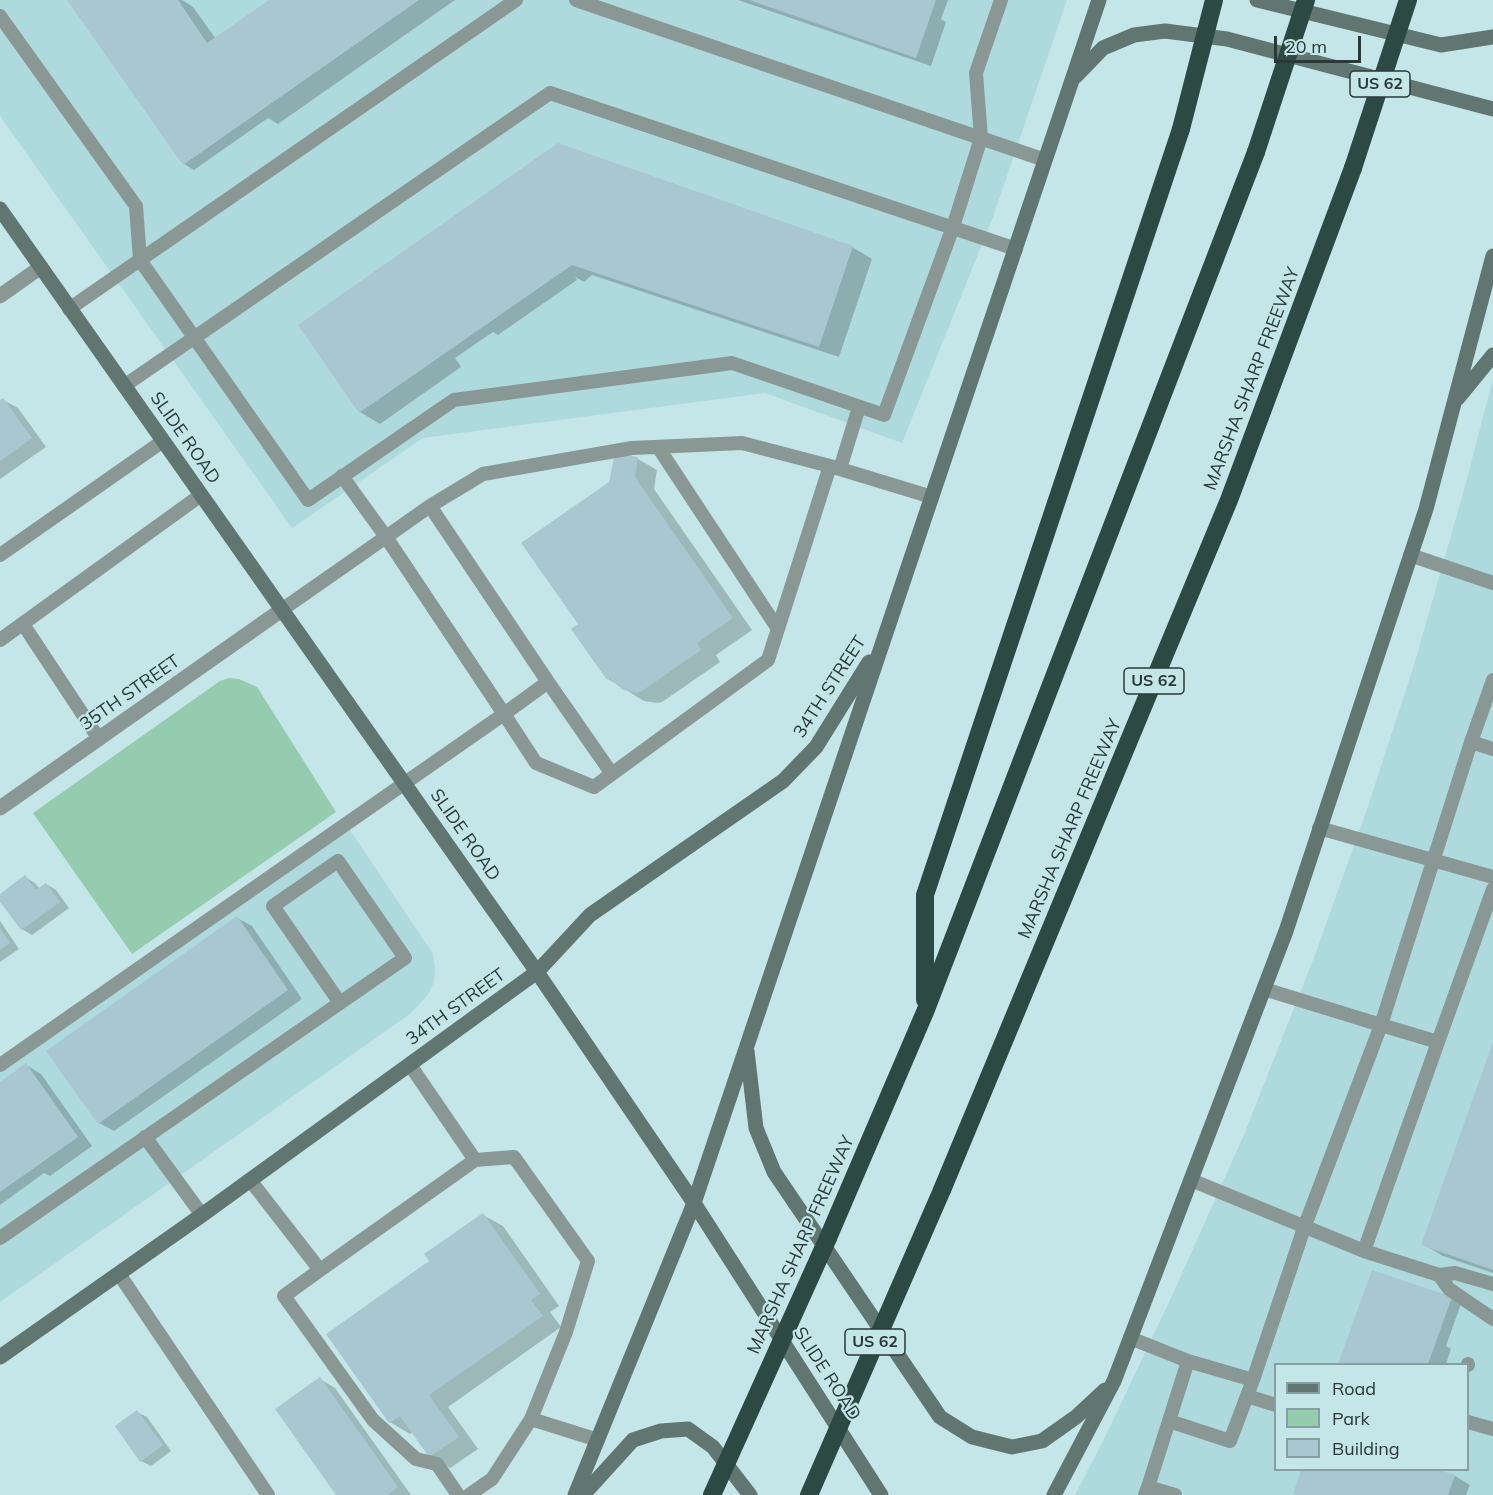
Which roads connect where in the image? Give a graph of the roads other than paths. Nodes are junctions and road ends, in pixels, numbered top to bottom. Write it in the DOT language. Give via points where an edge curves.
graph roads {
  1 [pos="516,0"];
  2 [pos="576,0"];
  3 [pos="1001,0"];
  4 [pos="1099,0"];
  5 [pos="1214,0"];
  6 [pos="1257,0"];
  7 [pos="1306,0"];
  8 [pos="1408,0"];
  9 [pos="0,16"];
  10 [pos="1493,37"];
  11 [pos="1073,79"];
  12 [pos="1493,109"];
  13 [pos="981,138"];
  14 [pos="1046,160"];
  15 [pos="0,209"];
  16 [pos="952,227"];
  17 [pos="1016,249"];
  18 [pos="1493,256"];
  19 [pos="140,260"];
  20 [pos="41,267"];
  21 [pos="0,296"];
  22 [pos="69,309"];
  23 [pos="194,338"];
  24 [pos="1493,354"];
  25 [pos="124,386"];
  26 [pos="1454,402"];
  27 [pos="859,407"];
  28 [pos="163,441"];
  29 [pos="658,447"];
  30 [pos="835,468"];
  31 [pos="342,476"];
  32 [pos="201,495"];
  33 [pos="932,497"];
  34 [pos="430,506"];
  35 [pos="386,537"];
  36 [pos="0,555"];
  37 [pos="1410,555"];
  38 [pos="1493,583"];
  39 [pos="283,609"];
  40 [pos="23,624"];
  41 [pos="778,629"];
  42 [pos="884,638"];
  43 [pos="0,640"];
  44 [pos="1493,680"];
  45 [pos="548,682"];
  46 [pos="504,714"];
  47 [pos="99,739"];
  48 [pos="1471,742"];
  49 [pos="1493,749"];
  50 [pos="612,774"];
  51 [pos="404,782"];
  52 [pos="0,808"];
  53 [pos="1319,828"];
  54 [pos="1433,859"];
  55 [pos="1493,878"];
  56 [pos="1493,889"];
  57 [pos="537,972"];
  58 [pos="1264,989"];
  59 [pos="340,1003"];
  60 [pos="925,1012"];
  61 [pos="1381,1025"];
  62 [pos="1438,1042"];
  63 [pos="747,1045"];
  64 [pos="0,1065"];
  65 [pos="410,1065"];
  66 [pos="145,1137"];
  67 [pos="475,1160"];
  68 [pos="250,1179"];
  69 [pos="1191,1180"];
  70 [pos="694,1203"];
  71 [pos="202,1215"];
  72 [pos="1304,1228"];
  73 [pos="0,1238"];
  74 [pos="1364,1251"];
  75 [pos="320,1270"];
  76 [pos="119,1274"];
  77 [pos="1440,1275"];
  78 [pos="1493,1284"];
  79 [pos="1493,1319"];
  80 [pos="1130,1338"];
  81 [pos="0,1357"];
  82 [pos="1188,1361"];
  83 [pos="1253,1380"];
  84 [pos="1114,1381"];
  85 [pos="1247,1396"];
  86 [pos="1274,1405"];
  87 [pos="531,1419"];
  88 [pos="1169,1421"];
  89 [pos="1469,1423"];
  90 [pos="1493,1429"];
  91 [pos="598,1440"];
  92 [pos="1146,1491"];
  93 [pos="268,1495"];
  94 [pos="458,1495"];
  95 [pos="470,1495"];
  96 [pos="575,1495"];
  97 [pos="583,1495"];
  98 [pos="712,1495"];
  99 [pos="750,1495"];
  100 [pos="809,1495"];
  101 [pos="882,1495"];
  102 [pos="1054,1495"];
  103 [pos="1175,1495"];
  1 -- 19 [label="lane"];
  2 -- 13 [label="lane"];
  3 -- 13 [label="lane" via="976,73"];
  4 -- 11 [label="main road"];
  5 -- 60 [label="highway, bridge" via="1181,129 925,895"];
  6 -- 10 [label="main road" via="1441,45"];
  7 -- 60 [label="highway, MARSHA SHARP FREEWAY, bridge" via="1256,152"];
  8 -- 100 [label="highway, MARSHA SHARP FREEWAY / US 62, bridge" via="1353,168 1229,500 942,1190"];
  9 -- 19 [label="lane" via="136,206"];
  11 -- 12 [label="main road" via="1103,48 1134,35 1165,31 1227,39"];
  11 -- 14 [label="main road"];
  13 -- 14 [label="lane"];
  13 -- 16 [label="lane"];
  14 -- 17 [label="main road"];
  15 -- 20 [label="main road, SLIDE ROAD"];
  16 -- 17 [label="lane"];
  16 -- 23 [label="lane" via="550,93"];
  16 -- 27 [label="lane" via="884,415"];
  17 -- 33 [label="main road"];
  18 -- 26 [label="main road"];
  19 -- 22 [label="lane"];
  19 -- 23 [label="lane"];
  20 -- 21 [label="street"];
  20 -- 22 [label="main road, SLIDE ROAD"];
  22 -- 25 [label="main road, SLIDE ROAD"];
  23 -- 25 [label="lane"];
  23 -- 31 [label="lane" via="309,500"];
  24 -- 26 [label="main road"];
  25 -- 28 [label="main road, SLIDE ROAD"];
  26 -- 37 [label="main road"];
  27 -- 30 [label="lane"];
  27 -- 31 [label="lane" via="732,363 454,400"];
  28 -- 32 [label="main road, SLIDE ROAD"];
  28 -- 36 [label="lane"];
  29 -- 30 [label="lane" via="742,442"];
  29 -- 34 [label="lane" via="483,474"];
  29 -- 41 [label="lane"];
  30 -- 33 [label="lane"];
  30 -- 41 [label="lane"];
  31 -- 35 [label="lane"];
  32 -- 39 [label="main road, SLIDE ROAD"];
  32 -- 40 [label="lane"];
  33 -- 42 [label="main road"];
  34 -- 35 [label="lane"];
  34 -- 45 [label="lane"];
  35 -- 39 [label="lane"];
  35 -- 46 [label="lane"];
  37 -- 38 [label="lane"];
  37 -- 53 [label="main road"];
  39 -- 47 [label="street, 35TH STREET"];
  39 -- 51 [label="main road, SLIDE ROAD"];
  40 -- 43 [label="lane"];
  40 -- 47 [label="lane"];
  41 -- 50 [label="lane" via="768,660"];
  42 -- 57 [label="main road, 34TH STREET" via="801,765 590,915"];
  42 -- 63 [label="main road"];
  44 -- 48 [label="lane"];
  45 -- 46 [label="lane"];
  45 -- 50 [label="lane"];
  46 -- 50 [label="lane" via="536,763 594,787"];
  46 -- 51 [label="lane"];
  47 -- 52 [label="street, 35TH STREET"];
  48 -- 49 [label="lane"];
  48 -- 54 [label="lane"];
  51 -- 57 [label="main road, SLIDE ROAD"];
  51 -- 64 [label="lane"];
  53 -- 54 [label="lane"];
  53 -- 58 [label="main road"];
  54 -- 55 [label="lane"];
  54 -- 61 [label="lane"];
  56 -- 62 [label="lane"];
  57 -- 65 [label="main road, 34TH STREET"];
  57 -- 70 [label="main road, SLIDE ROAD"];
  58 -- 61 [label="lane"];
  58 -- 69 [label="main road"];
  59 -- 59 [label="lane" via="273,906 338,861 405,958"];
  59 -- 66 [label="lane"];
  60 -- 98 [label="highway, MARSHA SHARP FREEWAY, bridge"];
  61 -- 62 [label="lane"];
  61 -- 72 [label="lane"];
  62 -- 74 [label="lane"];
  63 -- 70 [label="main road"];
  63 -- 84 [label="main road" via="756,1128 774,1172 940,1417 972,1437 1012,1447 1042,1442 1077,1417"];
  65 -- 67 [label="lane"];
  65 -- 68 [label="main road, 34TH STREET"];
  66 -- 71 [label="lane"];
  66 -- 73 [label="lane"];
  67 -- 75 [label="lane"];
  67 -- 87 [label="lane" via="514,1157 588,1262 566,1332"];
  68 -- 71 [label="main road, 34TH STREET"];
  68 -- 75 [label="lane"];
  69 -- 72 [label="lane"];
  69 -- 80 [label="main road"];
  70 -- 91 [label="main road"];
  70 -- 101 [label="main road, SLIDE ROAD"];
  71 -- 76 [label="main road, 34TH STREET"];
  72 -- 74 [label="lane"];
  72 -- 83 [label="lane"];
  74 -- 77 [label="lane"];
  75 -- 94 [label="lane" via="284,1296 373,1420 416,1459 437,1464"];
  76 -- 81 [label="main road, 34TH STREET"];
  76 -- 93 [label="lane"];
  77 -- 78 [label="lane" via="1455,1273"];
  77 -- 79 [label="lane" via="1449,1289"];
  80 -- 82 [label="lane"];
  80 -- 84 [label="main road"];
  82 -- 83 [label="lane"];
  82 -- 88 [label="lane"];
  83 -- 85 [label="lane"];
  84 -- 102 [label="main road"];
  85 -- 86 [label="lane"];
  85 -- 88 [label="lane" via="1230,1441"];
  87 -- 91 [label="lane"];
  87 -- 95 [label="lane" via="492,1479"];
  88 -- 92 [label="lane"];
  89 -- 90 [label="lane"];
  91 -- 96 [label="main road"];
  92 -- 103 [label="lane"];
  97 -- 99 [label="main road" via="633,1440 661,1431 688,1429 713,1447"];
}
